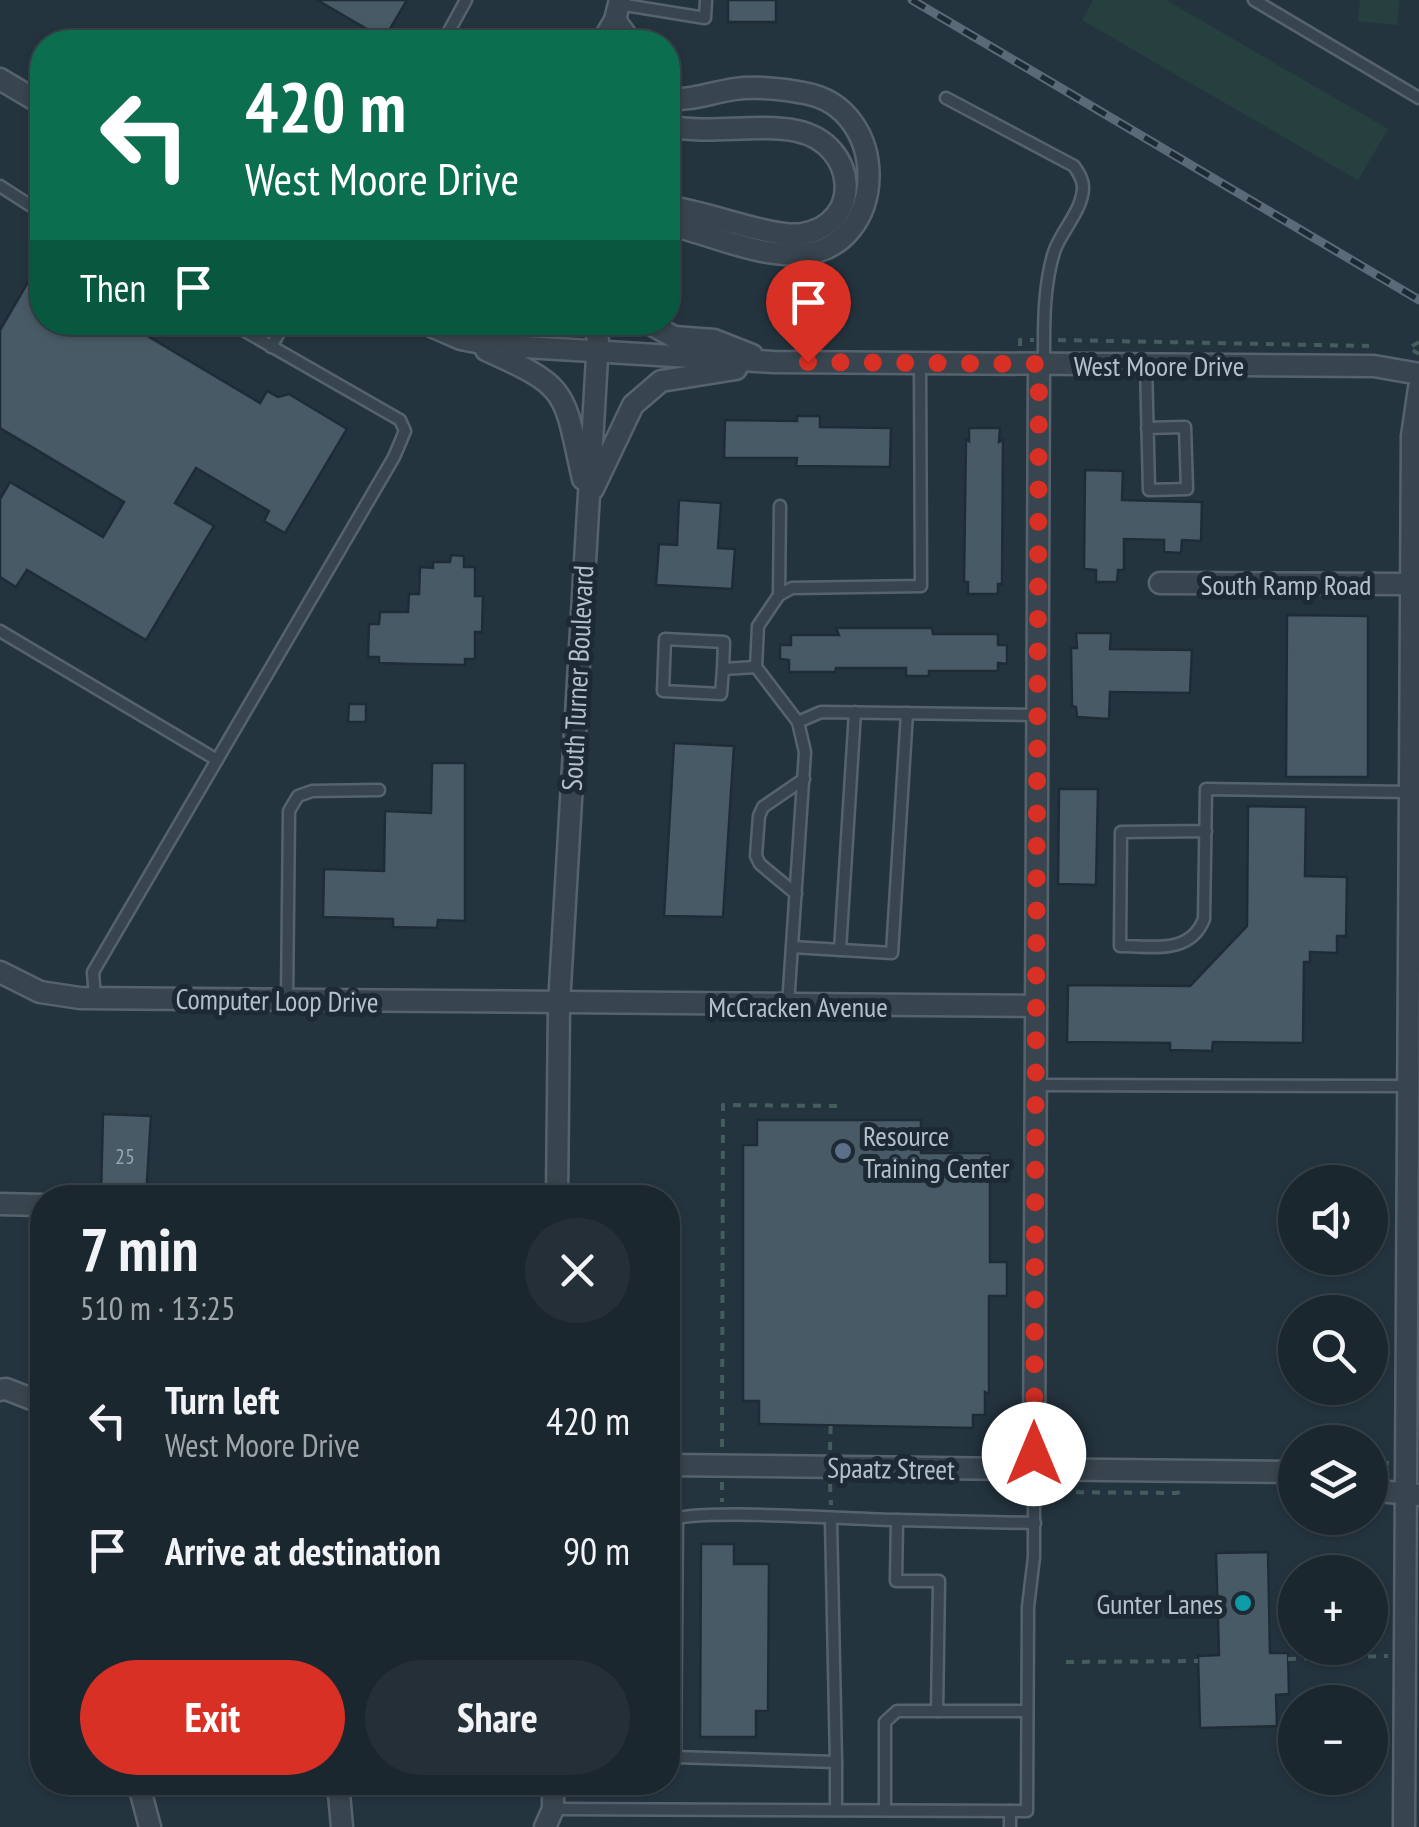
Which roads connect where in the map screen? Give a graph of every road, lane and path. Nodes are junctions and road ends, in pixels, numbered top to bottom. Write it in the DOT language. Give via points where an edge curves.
graph roads {
  1 [pos="466,0"];
  2 [pos="706,0"];
  3 [pos="1254,0"];
  4 [pos="618,8"];
  5 [pos="449,30"];
  6 [pos="0,79"];
  7 [pos="30,97"];
  8 [pos="946,98"];
  9 [pos="1419,98"];
  10 [pos="680,99"];
  11 [pos="680,128"];
  12 [pos="0,186"];
  13 [pos="30,205"];
  14 [pos="680,210"];
  15 [pos="680,228"];
  16 [pos="251,335"];
  17 [pos="278,335"];
  18 [pos="452,335"];
  19 [pos="476,335"];
  20 [pos="589,335"];
  21 [pos="599,335"];
  22 [pos="605,335"];
  23 [pos="670,335"];
  24 [pos="461,339"];
  25 [pos="1419,342"];
  26 [pos="271,347"];
  27 [pos="1419,354"];
  28 [pos="773,362"];
  29 [pos="920,363"];
  30 [pos="1042,364"];
  31 [pos="1146,364"];
  32 [pos="1419,374"];
  33 [pos="1419,388"];
  34 [pos="1147,428"];
  35 [pos="588,500"];
  36 [pos="780,506"];
  37 [pos="1160,583"];
  38 [pos="1412,584"];
  39 [pos="779,596"];
  40 [pos="0,630"];
  41 [pos="756,667"];
  42 [pos="722,669"];
  43 [pos="854,712"];
  44 [pos="907,713"];
  45 [pos="1038,715"];
  46 [pos="798,722"];
  47 [pos="218,760"];
  48 [pos="804,779"];
  49 [pos="379,790"];
  50 [pos="1410,792"];
  51 [pos="1206,831"];
  52 [pos="796,894"];
  53 [pos="792,948"];
  54 [pos="840,950"];
  55 [pos="0,972"];
  56 [pos="94,998"];
  57 [pos="288,1000"];
  58 [pos="559,1004"];
  59 [pos="788,1006"];
  60 [pos="1036,1006"];
  61 [pos="1036,1085"];
  62 [pos="1408,1086"];
  63 [pos="841,1106"];
  64 [pos="557,1185"];
  65 [pos="0,1204"];
  66 [pos="30,1205"];
  67 [pos="0,1390"];
  68 [pos="30,1398"];
  69 [pos="680,1465"];
  70 [pos="722,1466"];
  71 [pos="1034,1470"];
  72 [pos="1278,1472"];
  73 [pos="1388,1492"];
  74 [pos="1413,1494"];
  75 [pos="722,1516"];
  76 [pos="680,1518"];
  77 [pos="831,1520"];
  78 [pos="897,1520"];
  79 [pos="1035,1522"];
  80 [pos="1388,1656"];
  81 [pos="1396,1656"];
  82 [pos="1066,1662"];
  83 [pos="1198,1662"];
  84 [pos="937,1711"];
  85 [pos="1027,1712"];
  86 [pos="680,1756"];
  87 [pos="836,1762"];
  88 [pos="141,1795"];
  89 [pos="339,1795"];
  90 [pos="554,1795"];
  91 [pos="836,1810"];
  92 [pos="886,1810"];
  93 [pos="1010,1811"];
  94 [pos="553,1821"];
  95 [pos="150,1827"];
  96 [pos="342,1827"];
  97 [pos="1010,1827"];
  98 [pos="1404,1827"];
  1 -- 5 [label="lane"];
  2 -- 4 [label="lane" via="705,18"];
  3 -- 9 [label="lane"];
  6 -- 7 [label="street"];
  8 -- 30 [label="lane" via="1074,166 1083,182 1054,251"];
  10 -- 15 [label="street" via="737,88 806,92 838,105 868,152 870,178 854,224 830,246 804,254"];
  11 -- 14 [label="street" via="796,131 828,143 842,163 846,191 836,217 798,235"];
  12 -- 13 [label="lane"];
  16 -- 26 [label="lane"];
  17 -- 26 [label="lane"];
  18 -- 24 [label="street"];
  19 -- 24 [label="street"];
  20 -- 24 [label="street, West Moore Drive" via="491,345"];
  21 -- 35 [label="street, South Turner Boulevard"];
  22 -- 28 [label="street, West Moore Drive"];
  23 -- 28 [label="street" via="714,340"];
  24 -- 35 [label="street" via="548,380 566,402"];
  25 -- 27 [label="path" via="1408,348"];
  26 -- 47 [label="lane" via="400,420 405,431"];
  28 -- 29 [label="street, West Moore Drive"];
  28 -- 35 [label="street" via="661,382 633,405"];
  29 -- 30 [label="street, West Moore Drive"];
  29 -- 39 [label="lane" via="921,586 792,588"];
  30 -- 31 [label="street, West Moore Drive"];
  30 -- 45 [label="street"];
  31 -- 32 [label="street, West Moore Drive" via="1374,366"];
  31 -- 34 [label="lane"];
  33 -- 38 [label="street" via="1412,436"];
  34 -- 34 [label="lane" via="1149,490 1187,489 1185,427"];
  35 -- 58 [label="street, South Turner Boulevard"];
  36 -- 39 [label="lane"];
  37 -- 38 [label="street, South Ramp Road"];
  38 -- 50 [label="street"];
  39 -- 41 [label="lane" via="758,626"];
  40 -- 47 [label="lane"];
  41 -- 42 [label="lane"];
  41 -- 46 [label="lane"];
  42 -- 42 [label="lane" via="724,642 665,639 663,691 722,694"];
  43 -- 44 [label="lane"];
  43 -- 46 [label="lane" via="821,712"];
  43 -- 54 [label="lane"];
  44 -- 45 [label="lane"];
  44 -- 54 [label="lane" via="892,953"];
  45 -- 60 [label="street"];
  46 -- 48 [label="lane"];
  47 -- 56 [label="lane" via="93,972"];
  48 -- 52 [label="lane"];
  48 -- 52 [label="lane" via="758,816 756,856"];
  49 -- 57 [label="lane" via="312,791 298,796 289,811"];
  50 -- 51 [label="lane" via="1206,788"];
  50 -- 62 [label="street"];
  51 -- 51 [label="lane" via="1200,929 1177,946 1120,946 1121,832"];
  52 -- 53 [label="lane"];
  53 -- 54 [label="lane"];
  53 -- 59 [label="lane"];
  55 -- 56 [label="street, Computer Loop Drive" via="40,992"];
  56 -- 57 [label="street, Computer Loop Drive"];
  57 -- 58 [label="street, Computer Loop Drive"];
  58 -- 59 [label="street, McCracken Avenue"];
  58 -- 64 [label="street, South Turner Boulevard"];
  59 -- 60 [label="street, McCracken Avenue"];
  60 -- 61 [label="street"];
  61 -- 62 [label="lane"];
  61 -- 71 [label="street"];
  62 -- 74 [label="street"];
  63 -- 70 [label="path" via="723,1105"];
  65 -- 66 [label="street"];
  67 -- 68 [label="street"];
  69 -- 70 [label="street, Spaatz Street"];
  70 -- 71 [label="street, Spaatz Street"];
  70 -- 75 [label="path"];
  71 -- 72 [label="street, Spaatz Street"];
  71 -- 79 [label="lane"];
  73 -- 74 [label="street"];
  74 -- 98 [label="street"];
  75 -- 76 [label="lane"];
  75 -- 77 [label="lane"];
  77 -- 78 [label="lane"];
  77 -- 87 [label="lane"];
  78 -- 79 [label="lane"];
  78 -- 84 [label="lane" via="896,1581 939,1582"];
  79 -- 85 [label="lane"];
  80 -- 81 [label="path"];
  82 -- 83 [label="path"];
  84 -- 85 [label="lane"];
  84 -- 92 [label="lane" via="896,1712 886,1722"];
  85 -- 93 [label="lane" via="1027,1812"];
  86 -- 87 [label="lane"];
  87 -- 91 [label="lane"];
  88 -- 95 [label="street"];
  89 -- 96 [label="street"];
  90 -- 94 [label="street"];
  91 -- 92 [label="lane"];
  91 -- 94 [label="lane"];
  92 -- 93 [label="lane"];
  93 -- 97 [label="lane"];
}
